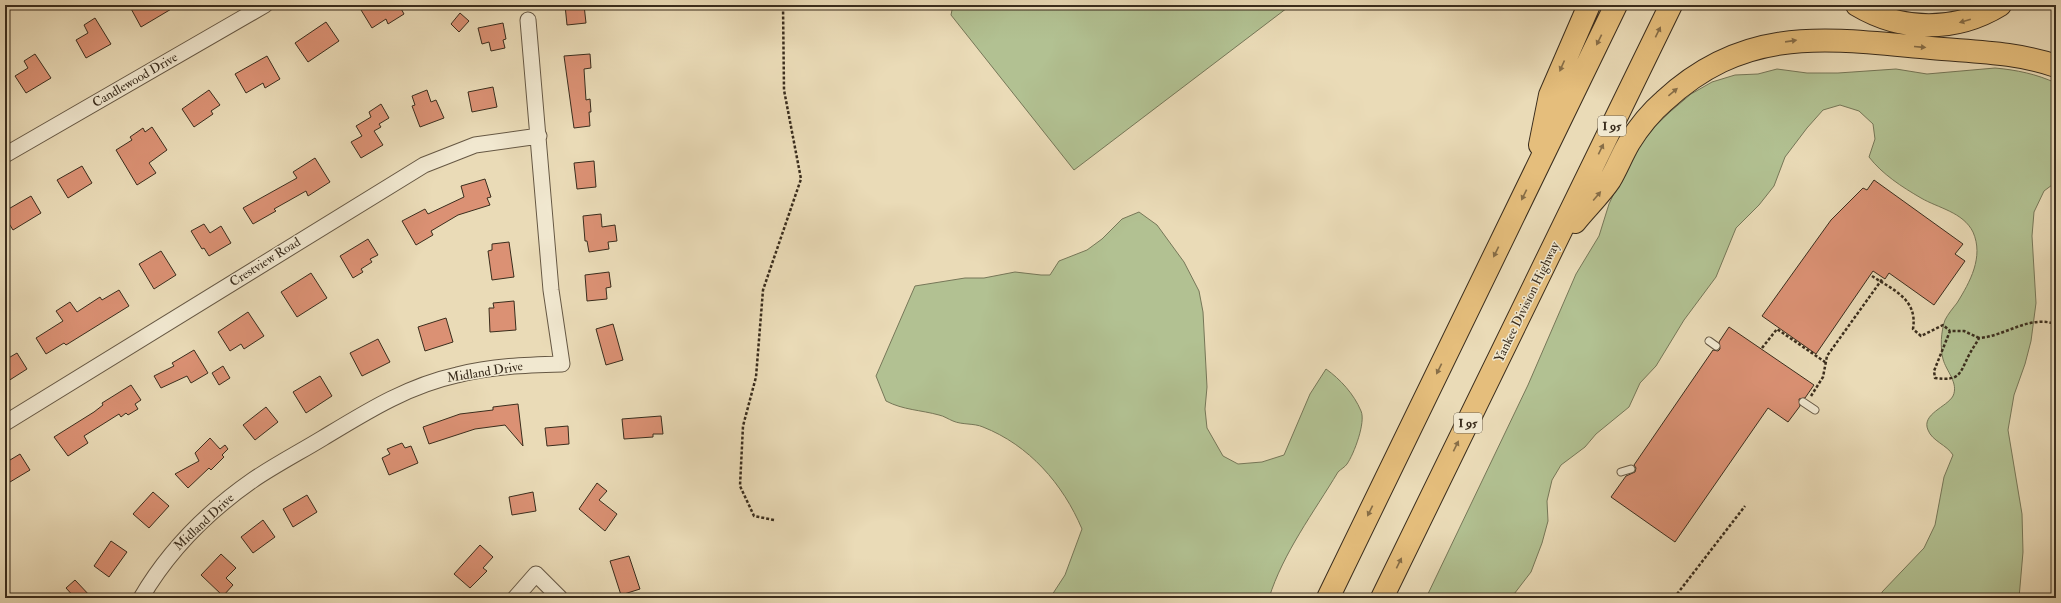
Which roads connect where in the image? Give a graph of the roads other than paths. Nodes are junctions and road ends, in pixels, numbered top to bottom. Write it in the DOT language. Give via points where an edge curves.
graph roads {
  1 [pos="265,5"];
  2 [pos="1589,5"];
  3 [pos="1616,5"];
  4 [pos="1671,5"];
  5 [pos="1857,5"];
  6 [pos="2000,5"];
  7 [pos="528,20"];
  8 [pos="2056,66"];
  9 [pos="539,136"];
  10 [pos="5,155"];
  11 [pos="1535,172"];
  12 [pos="1554,247"];
  13 [pos="1709,341"];
  14 [pos="1716,346"];
  15 [pos="1804,403"];
  16 [pos="1815,410"];
  17 [pos="5,423"];
  18 [pos="1631,469"];
  19 [pos="1621,472"];
  20 [pos="141,598"];
  21 [pos="515,598"];
  22 [pos="560,598"];
  23 [pos="1328,598"];
  24 [pos="1382,598"];
  1 -- 10 [label="street, Candlewood Drive"];
  2 -- 11 [label="highway, one-way" via="1550,95"];
  3 -- 11 [label="highway, one-way"];
  12 -- 4 [label="highway, Yankee Division Highway / I 95, one-way"];
  6 -- 5 [label="highway, one-way" via="1964,21 1933,26 1891,20"];
  7 -- 9 [label="street, Midland Drive"];
  12 -- 8 [label="highway, one-way" via="1610,181 1629,143 1652,112 1694,77 1737,54 1788,42 1824,40 2010,55"];
  9 -- 17 [label="street, Crestview Road" via="475,145 424,165"];
  9 -- 20 [label="street, Midland Drive" via="551,290 562,364 511,365 456,375 402,393 372,409 254,480 226,500 176,547"];
  11 -- 23 [label="highway, one-way"];
  24 -- 12 [label="highway, Yankee Division Highway / I 95, one-way"];
  13 -- 14 [label="lane"];
  15 -- 16 [label="lane"];
  18 -- 19 [label="lane"];
  21 -- 22 [label="street" via="536,574"];
}
